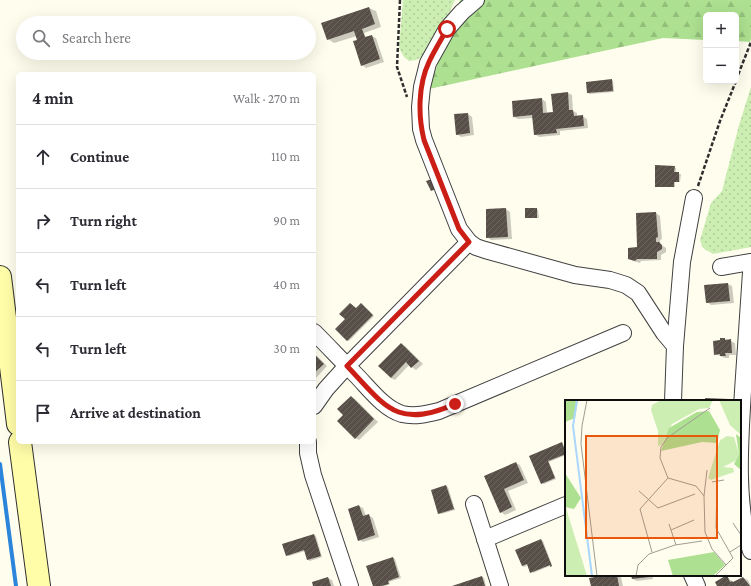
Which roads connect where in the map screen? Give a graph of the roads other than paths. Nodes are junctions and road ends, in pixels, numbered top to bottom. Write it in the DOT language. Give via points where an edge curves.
graph roads {
  1 [pos="476,0"];
  2 [pos="694,198"];
  3 [pos="469,242"];
  4 [pos="751,262"];
  5 [pos="721,267"];
  6 [pos="751,272"];
  7 [pos="0,277"];
  8 [pos="624,333"];
  9 [pos="316,334"];
  10 [pos="675,346"];
  11 [pos="347,366"];
  12 [pos="673,400"];
  13 [pos="316,403"];
  14 [pos="16,408"];
  15 [pos="741,432"];
  16 [pos="20,444"];
  17 [pos="308,444"];
  18 [pos="741,479"];
  19 [pos="474,504"];
  20 [pos="565,505"];
  21 [pos="485,538"];
  22 [pos="751,551"];
  23 [pos="692,576"];
  24 [pos="39,586"];
  25 [pos="350,586"];
  26 [pos="500,586"];
  27 [pos="697,586"];
  1 -- 3 [label="street" via="447,29 428,63 420,107 424,140 459,229"];
  2 -- 10 [label="street" via="682,262"];
  3 -- 10 [label="street" via="485,250 575,275 626,285 638,293"];
  3 -- 11 [label="street"];
  4 -- 5 [label="street"];
  6 -- 15 [label="street"];
  7 -- 14 [label="main road"];
  8 -- 11 [label="street" via="425,415 402,414 391,409"];
  9 -- 11 [label="street"];
  10 -- 12 [label="street"];
  11 -- 13 [label="street"];
  16 -- 24 [label="main road"];
  17 -- 25 [label="street" via="313,475"];
  18 -- 22 [label="street" via="742,510"];
  19 -- 21 [label="street"];
  20 -- 21 [label="street"];
  21 -- 26 [label="street"];
  23 -- 27 [label="street"];
}
